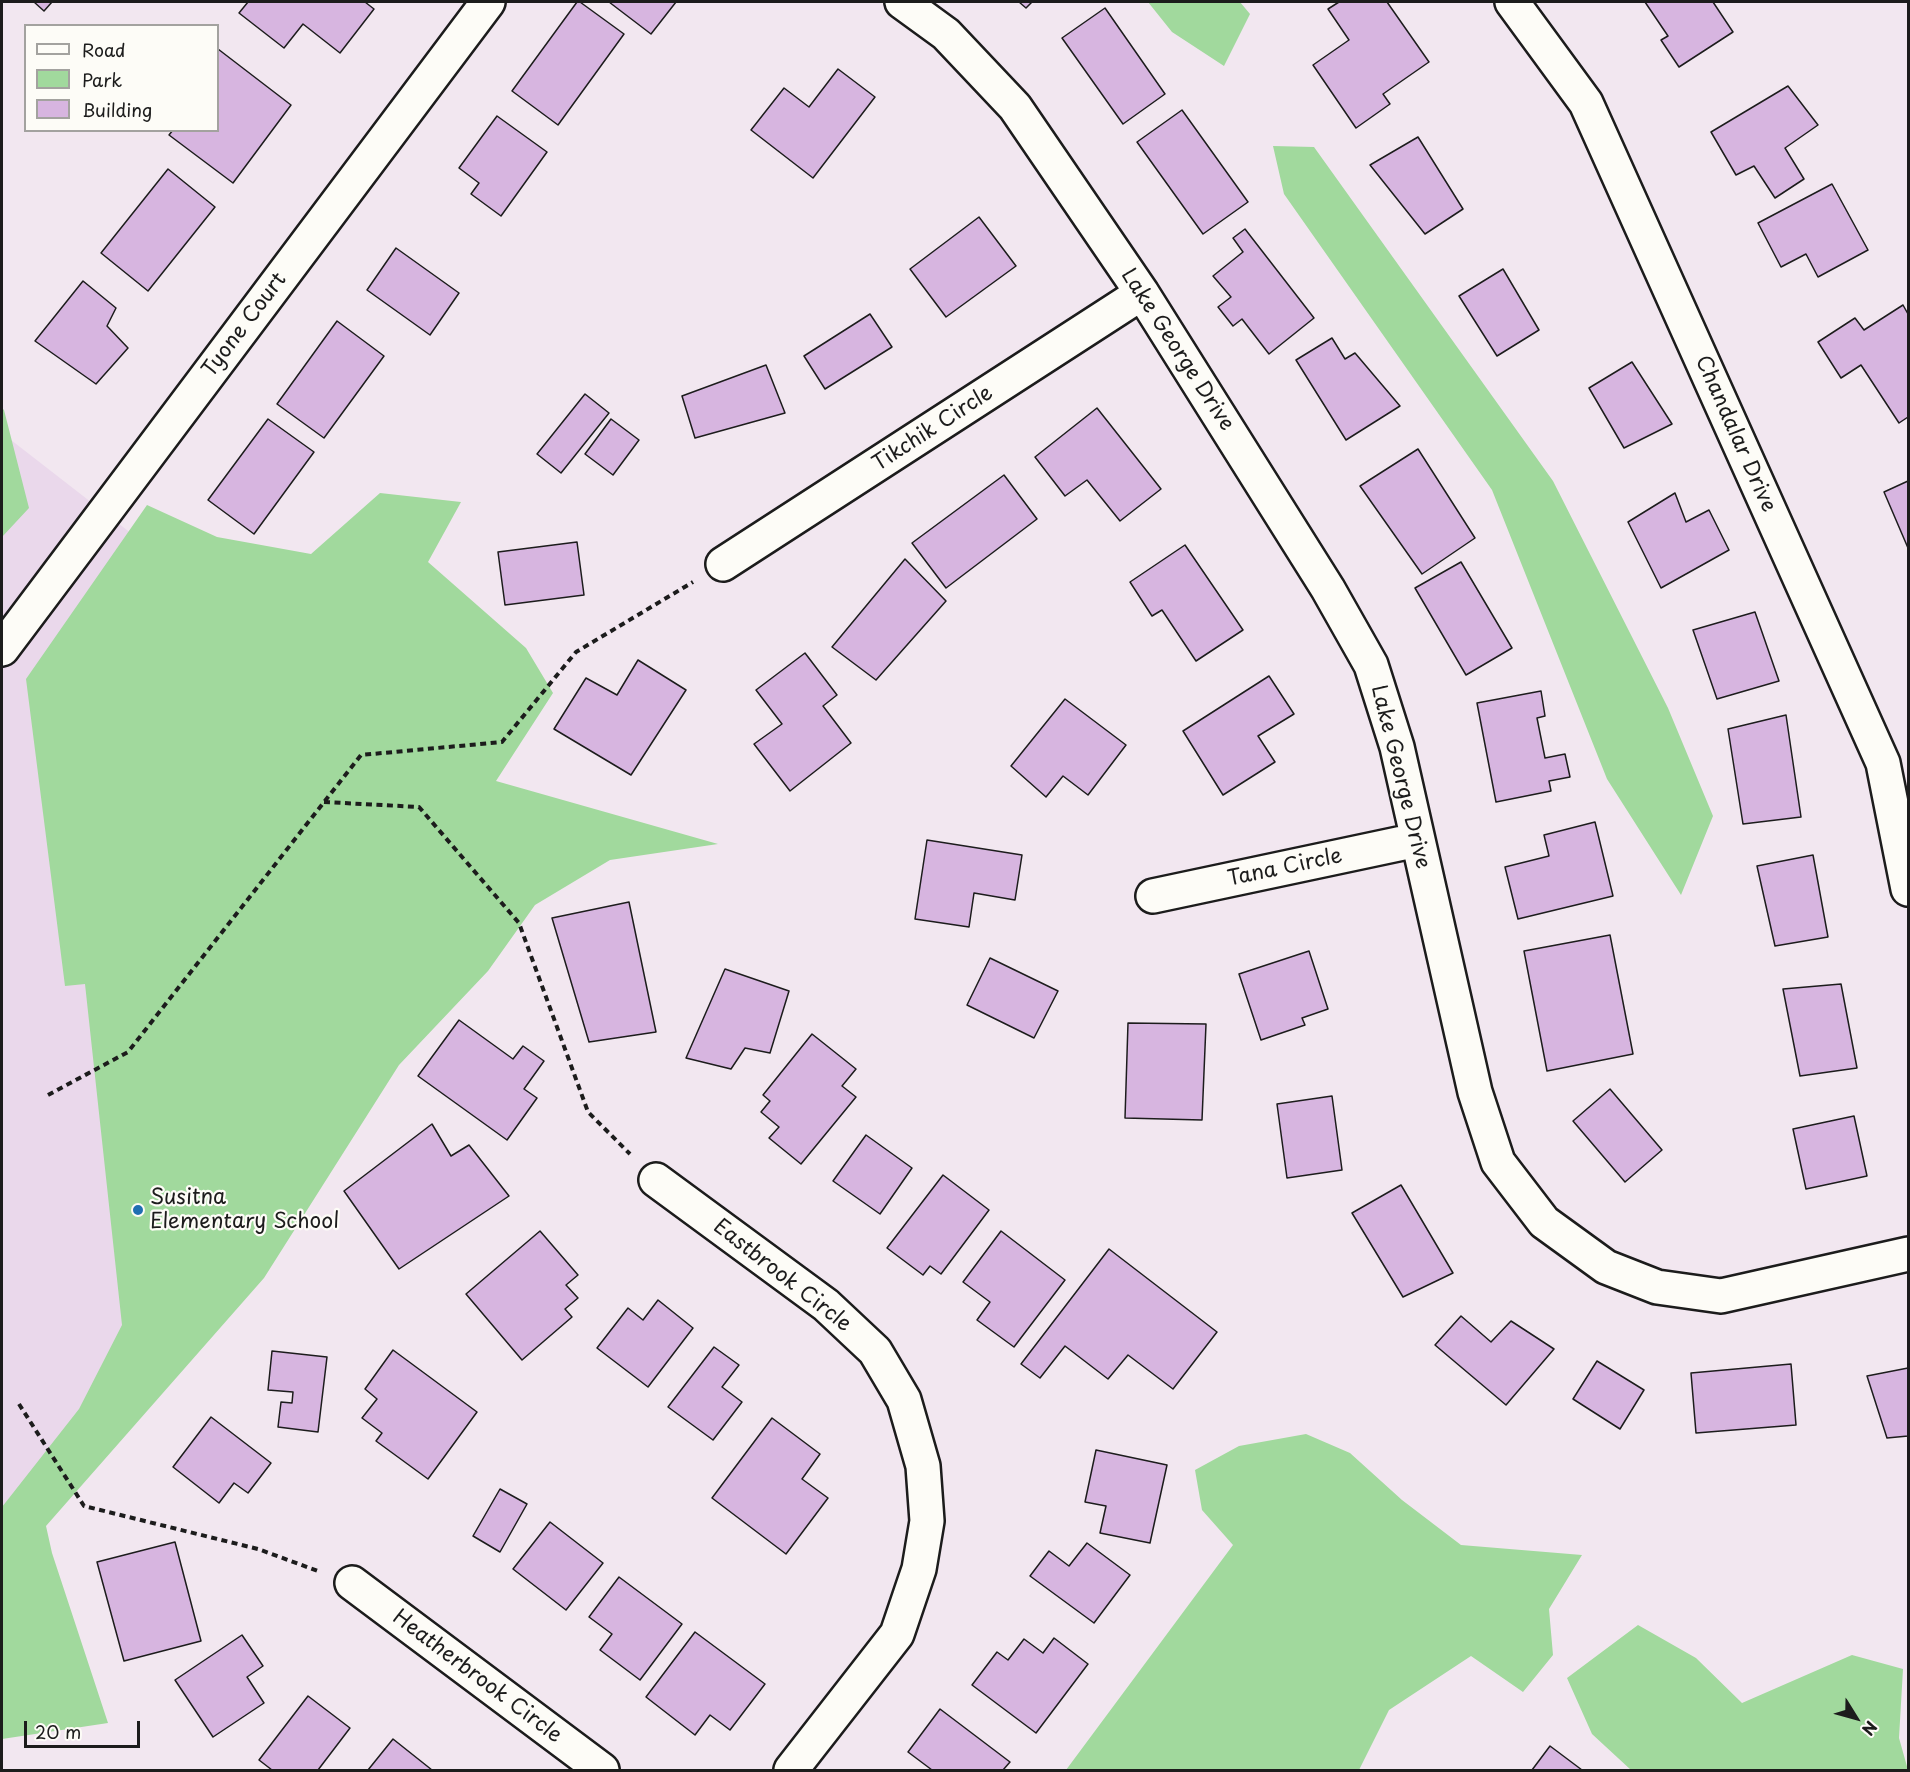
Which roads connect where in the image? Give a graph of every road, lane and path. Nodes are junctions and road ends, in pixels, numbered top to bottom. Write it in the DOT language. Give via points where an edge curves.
graph roads {
  1 [pos="488,2"];
  2 [pos="902,2"];
  3 [pos="1512,2"];
  4 [pos="1142,293"];
  5 [pos="723,564"];
  6 [pos="2,649"];
  7 [pos="1896,760"];
  8 [pos="324,802"];
  9 [pos="1417,840"];
  10 [pos="1908,889"];
  11 [pos="1153,896"];
  12 [pos="48,1095"];
  13 [pos="656,1180"];
  14 [pos="1908,1254"];
  15 [pos="19,1404"];
  16 [pos="352,1584"];
  17 [pos="602,1770"];
  18 [pos="791,1770"];
  1 -- 6 [label="street, Tyone Court"];
  2 -- 4 [label="street, Lake George Drive" via="946,34 1015,107"];
  3 -- 7 [label="street, Chandalar Drive" via="1586,103"];
  4 -- 5 [label="street, Tikchik Circle"];
  4 -- 9 [label="street, Lake George Drive" via="1371,664 1397,747"];
  5 -- 8 [label="path" via="576,652 502,742 361,755"];
  7 -- 10 [label="street, Chandalar Drive"];
  8 -- 12 [label="path" via="128,1052"];
  8 -- 13 [label="path" via="419,807 519,923 588,1112"];
  9 -- 11 [label="street, Tana Circle"];
  9 -- 14 [label="street, Lake George Drive" via="1474,1092 1498,1162 1544,1222 1606,1267 1658,1287 1721,1296"];
  13 -- 18 [label="street, Eastbrook Circle" via="826,1305 875,1351 904,1400 923,1466 926,1530 919,1569 897,1634"];
  15 -- 16 [label="path" via="84,1506 258,1549"];
  16 -- 17 [label="street, Heatherbrook Circle"];
}
